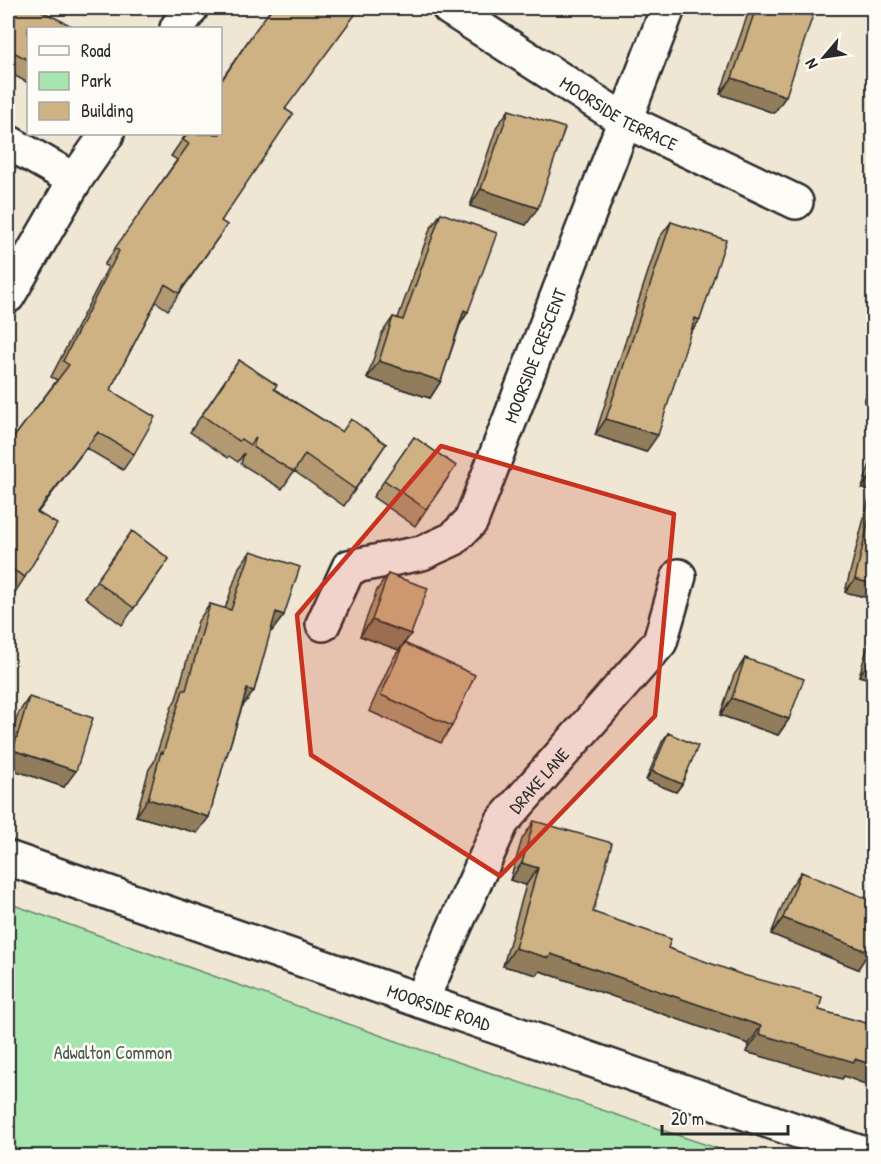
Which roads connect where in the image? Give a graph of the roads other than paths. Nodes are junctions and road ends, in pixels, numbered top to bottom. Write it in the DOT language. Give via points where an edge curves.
graph roads {
  1 [pos="191,8"];
  2 [pos="449,8"];
  3 [pos="668,8"];
  4 [pos="178,27"];
  5 [pos="624,120"];
  6 [pos="105,135"];
  7 [pos="8,142"];
  8 [pos="75,180"];
  9 [pos="796,202"];
  10 [pos="8,296"];
  11 [pos="679,576"];
  12 [pos="323,624"];
  13 [pos="8,858"];
  14 [pos="421,1001"];
  15 [pos="870,1156"];
  1 -- 4 [label="street"];
  2 -- 5 [label="street, MOORSIDE TERRACE"];
  3 -- 5 [label="street, MOORSIDE CRESCENT"];
  5 -- 9 [label="street, MOORSIDE TERRACE"];
  5 -- 12 [label="street, MOORSIDE CRESCENT" via="471,521 453,539 422,554 349,567"];
  6 -- 8 [label="street"];
  7 -- 8 [label="street"];
  8 -- 10 [label="street"];
  11 -- 14 [label="street, DRAKE LANE" via="660,642 502,822"];
  13 -- 14 [label="street, MOORSIDE ROAD"];
  14 -- 15 [label="street, MOORSIDE ROAD"];
}
